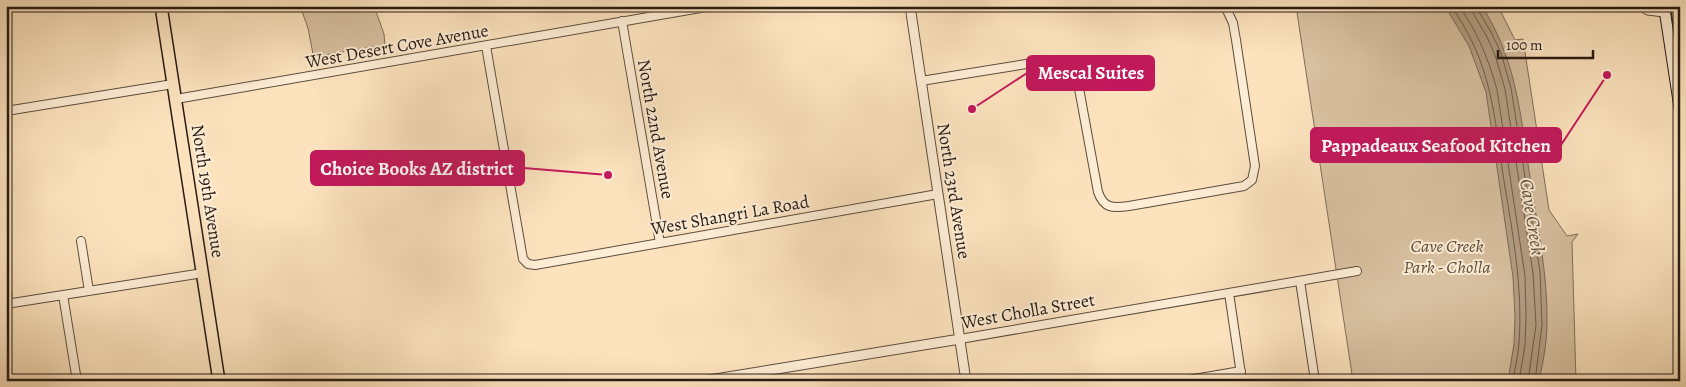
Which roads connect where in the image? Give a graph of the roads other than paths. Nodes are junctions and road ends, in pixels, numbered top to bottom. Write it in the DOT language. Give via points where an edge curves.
graph roads {
  1 [pos="161,6"];
  2 [pos="712,6"];
  3 [pos="910,6"];
  4 [pos="1225,6"];
  5 [pos="1641,6"];
  6 [pos="1678,6"];
  7 [pos="1664,9"];
  8 [pos="1680,20"];
  9 [pos="622,21"];
  10 [pos="486,46"];
  11 [pos="921,81"];
  12 [pos="173,84"];
  13 [pos="176,99"];
  14 [pos="6,111"];
  15 [pos="1680,111"];
  16 [pos="938,194"];
  17 [pos="82,241"];
  18 [pos="660,243"];
  19 [pos="1357,271"];
  20 [pos="203,273"];
  21 [pos="1300,281"];
  22 [pos="6,287"];
  23 [pos="89,291"];
  24 [pos="1229,293"];
  25 [pos="64,295"];
  26 [pos="8,304"];
  27 [pos="960,339"];
  28 [pos="1241,371"];
  29 [pos="77,381"];
  30 [pos="220,381"];
  31 [pos="703,381"];
  32 [pos="966,381"];
  33 [pos="1182,381"];
  34 [pos="1242,381"];
  35 [pos="1315,381"];
  1 -- 12 [label="main road, North 19th Avenue"];
  2 -- 9 [label="street, West Desert Cove Avenue"];
  3 -- 11 [label="street, North 23rd Avenue"];
  4 -- 11 [label="street" via="1233,23 1255,166 1251,182 1244,186 1129,206 1106,206 1098,192 1076,72 1068,62 1051,60"];
  5 -- 7 [label="street" via="1648,10"];
  6 -- 8 [label="highway"];
  7 -- 15 [label="main road"];
  9 -- 10 [label="street, West Desert Cove Avenue"];
  9 -- 18 [label="street, North 22nd Avenue"];
  10 -- 13 [label="street, West Desert Cove Avenue"];
  10 -- 18 [label="street, West Shangri La Road" via="523,259 535,265"];
  11 -- 16 [label="street, North 23rd Avenue"];
  12 -- 13 [label="main road, North 19th Avenue"];
  12 -- 14 [label="street"];
  13 -- 20 [label="main road, North 19th Avenue"];
  16 -- 18 [label="street, West Shangri La Road"];
  16 -- 27 [label="street, North 23rd Avenue"];
  17 -- 23 [label="street"];
  19 -- 21 [label="street, West Cholla Street"];
  20 -- 23 [label="street"];
  20 -- 30 [label="main road, North 19th Avenue"];
  21 -- 24 [label="street, West Cholla Street"];
  21 -- 35 [label="street"];
  22 -- 26 [label="street"];
  23 -- 25 [label="street"];
  24 -- 27 [label="street, West Cholla Street"];
  24 -- 28 [label="street"];
  25 -- 26 [label="street"];
  25 -- 29 [label="street"];
  27 -- 31 [label="street, West Cholla Street"];
  27 -- 32 [label="street, North 23rd Avenue"];
  28 -- 33 [label="street"];
  28 -- 34 [label="street"];
}
